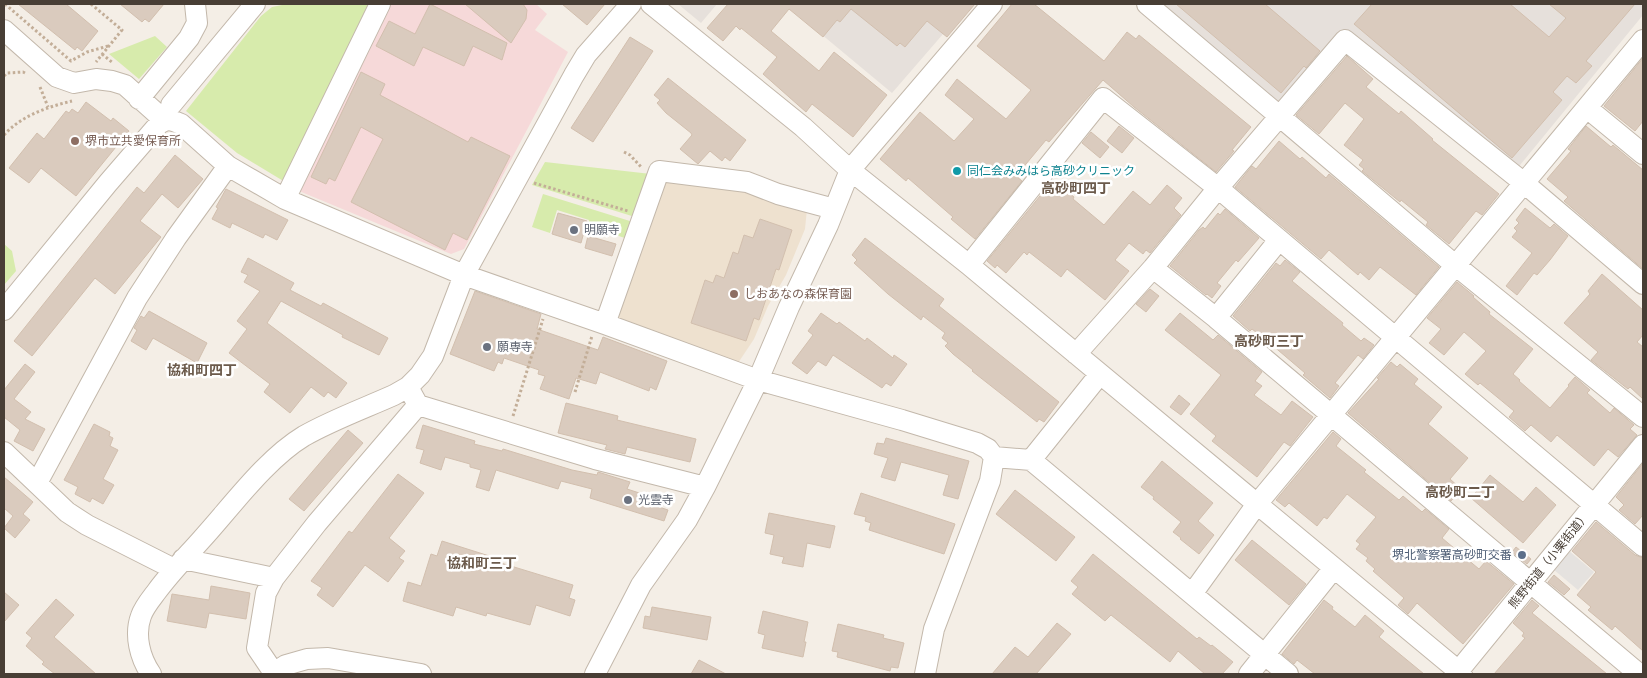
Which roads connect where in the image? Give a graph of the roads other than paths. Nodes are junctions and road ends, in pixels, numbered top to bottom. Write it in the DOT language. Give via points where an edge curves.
graph roads {
  1 [pos="195,4"];
  2 [pos="255,4"];
  3 [pos="380,4"];
  4 [pos="631,4"];
  5 [pos="651,4"];
  6 [pos="992,4"];
  7 [pos="1147,4"];
  8 [pos="4,30"];
  9 [pos="1643,40"];
  10 [pos="139,99"];
  11 [pos="1587,108"];
  12 [pos="167,112"];
  13 [pos="1279,117"];
  14 [pos="1643,154"];
  15 [pos="228,166"];
  16 [pos="850,170"];
  17 [pos="1524,183"];
  18 [pos="1218,188"];
  19 [pos="285,199"];
  20 [pos="834,209"];
  21 [pos="1279,240"];
  22 [pos="969,265"];
  23 [pos="1456,265"];
  24 [pos="1153,268"];
  25 [pos="464,276"];
  26 [pos="1643,284"];
  27 [pos="4,310"];
  28 [pos="1216,318"];
  29 [pos="601,323"];
  30 [pos="1395,338"];
  31 [pos="1076,354"];
  32 [pos="1100,374"];
  33 [pos="758,380"];
  34 [pos="408,387"];
  35 [pos="418,405"];
  36 [pos="1331,416"];
  37 [pos="1643,417"];
  38 [pos="1643,445"];
  39 [pos="4,452"];
  40 [pos="994,457"];
  41 [pos="1031,460"];
  42 [pos="37,483"];
  43 [pos="705,487"];
  44 [pos="1257,504"];
  45 [pos="1594,505"];
  46 [pos="1643,546"];
  47 [pos="179,564"];
  48 [pos="1334,568"];
  49 [pos="274,578"];
  50 [pos="1531,582"];
  51 [pos="1192,594"];
  52 [pos="1265,655"];
  53 [pos="1459,673"];
  54 [pos="151,674"];
  55 [pos="273,674"];
  56 [pos="421,674"];
  57 [pos="594,674"];
  58 [pos="925,674"];
  59 [pos="1249,674"];
  60 [pos="1288,674"];
  61 [pos="1639,674"];
  1 -- 10 [label="street" via="197,23 189,38"];
  2 -- 12 [label="street"];
  3 -- 19 [label="street"];
  4 -- 25 [label="street" via="586,55"];
  5 -- 16 [label="street" via="803,127"];
  6 -- 16 [label="street"];
  7 -- 13 [label="street"];
  8 -- 10 [label="street" via="57,77 74,83 112,81 125,86"];
  9 -- 11 [label="street"];
  10 -- 12 [label="street"];
  11 -- 14 [label="street"];
  11 -- 17 [label="street"];
  12 -- 15 [label="street" via="172,120 181,124"];
  12 -- 27 [label="street"];
  13 -- 17 [label="street" via="1345,40"];
  13 -- 18 [label="street"];
  13 -- 23 [label="street"];
  15 -- 19 [label="street"];
  15 -- 42 [label="street" via="137,298"];
  16 -- 20 [label="street"];
  16 -- 22 [label="street"];
  17 -- 23 [label="street"];
  17 -- 26 [label="street"];
  18 -- 21 [label="street"];
  18 -- 22 [label="street" via="1103,98"];
  18 -- 24 [label="street"];
  19 -- 25 [label="street"];
  20 -- 29 [label="street" via="747,182 659,172"];
  20 -- 33 [label="street"];
  21 -- 28 [label="street"];
  21 -- 30 [label="street"];
  22 -- 31 [label="street"];
  23 -- 30 [label="street"];
  23 -- 37 [label="street"];
  24 -- 28 [label="street"];
  24 -- 31 [label="street"];
  25 -- 29 [label="street"];
  25 -- 34 [label="street" via="432,356"];
  28 -- 36 [label="street"];
  29 -- 33 [label="street"];
  30 -- 36 [label="street"];
  30 -- 45 [label="street"];
  31 -- 32 [label="street"];
  32 -- 41 [label="street"];
  32 -- 44 [label="street"];
  33 -- 40 [label="street" via="977,443"];
  33 -- 43 [label="street"];
  34 -- 35 [label="street"];
  34 -- 47 [label="street" via="304,436 283,451"];
  35 -- 43 [label="street" via="595,459"];
  35 -- 49 [label="street"];
  36 -- 44 [label="street"];
  36 -- 50 [label="street"];
  38 -- 45 [label="street, 熊野街道（小栗街道）"];
  39 -- 42 [label="street"];
  40 -- 41 [label="street"];
  40 -- 58 [label="street" via="990,481 934,629"];
  41 -- 51 [label="street"];
  42 -- 47 [label="street" via="67,512 87,525"];
  43 -- 57 [label="street" via="687,520 642,585"];
  44 -- 48 [label="street"];
  44 -- 51 [label="street"];
  45 -- 46 [label="street"];
  45 -- 50 [label="street, 熊野街道（小栗街道）"];
  47 -- 49 [label="street"];
  47 -- 54 [label="street" via="140,617 140,648"];
  48 -- 52 [label="street"];
  48 -- 53 [label="street"];
  49 -- 55 [label="street" via="266,593 256,648"];
  50 -- 53 [label="street, 熊野街道（小栗街道）"];
  50 -- 61 [label="street"];
  51 -- 52 [label="street"];
  52 -- 59 [label="street"];
  52 -- 60 [label="street"];
  55 -- 56 [label="street" via="286,665 328,658"];
}
